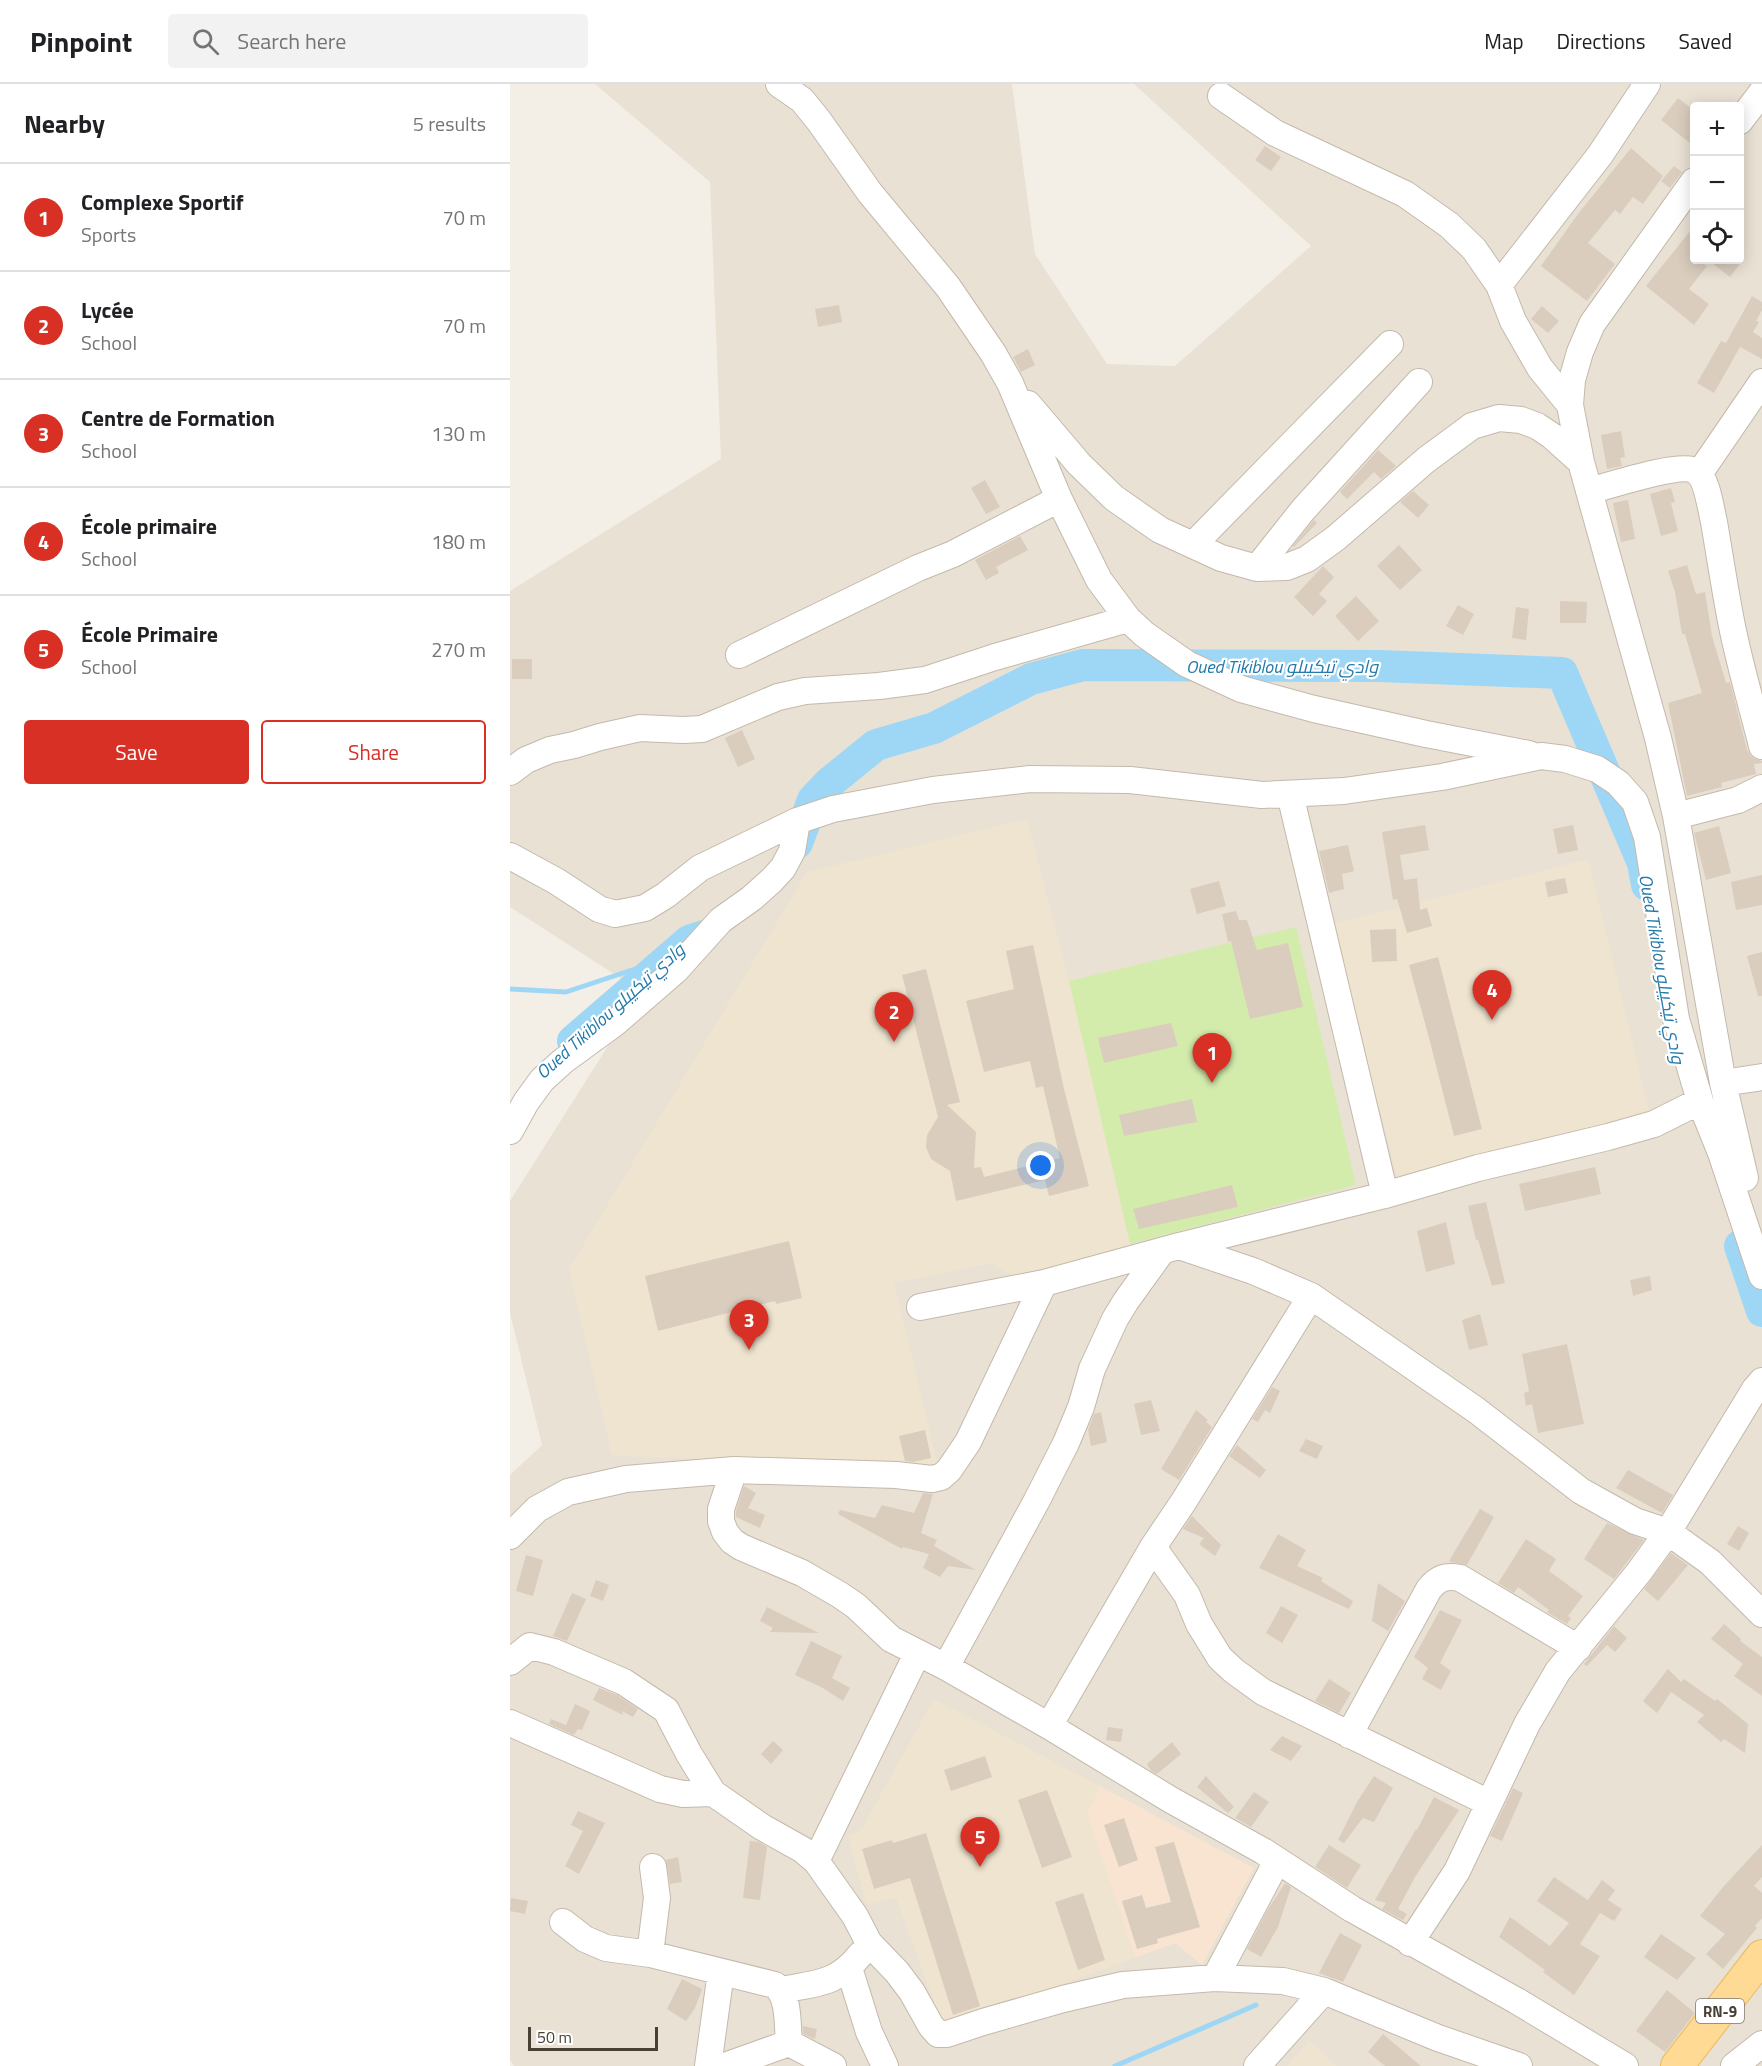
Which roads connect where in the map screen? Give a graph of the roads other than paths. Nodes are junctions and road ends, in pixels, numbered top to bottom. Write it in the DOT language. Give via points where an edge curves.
graph roads {
  1 [pos="779,84"];
  2 [pos="1647,84"];
  3 [pos="1762,92"];
  4 [pos="1221,96"];
  5 [pos="1744,116"];
  6 [pos="1690,188"];
  7 [pos="1499,285"];
  8 [pos="1390,344"];
  9 [pos="1419,382"];
  10 [pos="1762,382"];
  11 [pos="1010,383"];
  12 [pos="1570,405"];
  13 [pos="1581,462"];
  14 [pos="1699,474"];
  15 [pos="1589,491"];
  16 [pos="1059,499"];
  17 [pos="1193,545"];
  18 [pos="1257,568"];
  19 [pos="1128,619"];
  20 [pos="739,655"];
  21 [pos="1762,746"];
  22 [pos="1541,756"];
  23 [pos="510,772"];
  24 [pos="1762,788"];
  25 [pos="1290,794"];
  26 [pos="1676,816"];
  27 [pos="797,821"];
  28 [pos="510,856"];
  29 [pos="1762,1077"];
  30 [pos="1723,1083"];
  31 [pos="1701,1101"];
  32 [pos="510,1131"];
  33 [pos="1385,1196"];
  34 [pos="1762,1235"];
  35 [pos="1170,1248"];
  36 [pos="1762,1276"];
  37 [pos="1044,1283"];
  38 [pos="1311,1296"];
  39 [pos="920,1307"];
  40 [pos="1762,1382"];
  41 [pos="734,1470"];
  42 [pos="1668,1532"];
  43 [pos="510,1536"];
  44 [pos="1153,1547"];
  45 [pos="1762,1614"];
  46 [pos="1578,1648"];
  47 [pos="917,1654"];
  48 [pos="510,1662"];
  49 [pos="946,1667"];
  50 [pos="510,1723"];
  51 [pos="1048,1726"];
  52 [pos="1349,1736"];
  53 [pos="712,1793"];
  54 [pos="1489,1803"];
  55 [pos="1277,1861"];
  56 [pos="816,1862"];
  57 [pos="653,1867"];
  58 [pos="563,1922"];
  59 [pos="869,1943"];
  60 [pos="1410,1943"];
  61 [pos="650,1954"];
  62 [pos="1762,1956"];
  63 [pos="849,1968"];
  64 [pos="721,1972"];
  65 [pos="1215,1978"];
  66 [pos="781,1990"];
  67 [pos="1762,1990"];
  68 [pos="1324,1991"];
  69 [pos="789,2043"];
  70 [pos="1465,2058"];
  71 [pos="708,2066"];
  72 [pos="725,2066"];
  73 [pos="833,2066"];
  74 [pos="885,2066"];
  75 [pos="1257,2066"];
  76 [pos="1519,2066"];
  77 [pos="1626,2066"];
  78 [pos="1677,2066"];
  79 [pos="1704,2066"];
  1 -- 11 [label="street" via="802,100 870,193 948,286"];
  2 -- 7 [label="street" via="1600,156"];
  3 -- 5 [label="street"];
  4 -- 7 [label="street" via="1275,133 1405,194 1466,241"];
  6 -- 12 [label="street" via="1592,324 1572,380"];
  7 -- 12 [label="street" via="1513,321 1540,368"];
  8 -- 17 [label="street"];
  9 -- 18 [label="street" via="1303,510"];
  10 -- 14 [label="street"];
  11 -- 16 [label="street"];
  11 -- 17 [label="street" via="1079,464 1114,498 1160,530"];
  12 -- 13 [label="street"];
  13 -- 15 [label="street"];
  13 -- 18 [label="street" via="1552,436 1521,420 1499,418 1472,426 1307,559 1287,567"];
  14 -- 15 [label="street" via="1685,468"];
  14 -- 21 [label="street" via="1711,509 1732,627"];
  15 -- 26 [label="street"];
  16 -- 19 [label="street" via="1099,580"];
  16 -- 20 [label="street"];
  17 -- 18 [label="street"];
  19 -- 22 [label="street" via="1187,664 1241,690 1415,732"];
  19 -- 23 [label="street" via="925,680 805,691 778,697 702,729 640,728 600,736 550,750"];
  22 -- 25 [label="street" via="1442,777 1344,791"];
  22 -- 31 [label="street" via="1597,769 1618,783 1635,802 1647,837 1676,1019"];
  24 -- 26 [label="street" via="1738,800"];
  25 -- 27 [label="street" via="1262,795 1130,780 1030,779 833,808"];
  25 -- 33 [label="street"];
  26 -- 30 [label="street"];
  27 -- 28 [label="street" via="700,868 645,908 615,914 599,909"];
  27 -- 32 [label="street" via="792,851 772,880 722,920 676,970 542,1080"];
  29 -- 30 [label="street"];
  30 -- 34 [label="street" via="1754,1218"];
  31 -- 33 [label="street" via="1654,1124 1478,1168"];
  31 -- 36 [label="street"];
  33 -- 35 [label="street"];
  35 -- 37 [label="street"];
  35 -- 38 [label="street" via="1253,1271"];
  35 -- 49 [label="street" via="1126,1300 1115,1320 1092,1369 1066,1443"];
  37 -- 39 [label="street"];
  37 -- 41 [label="street" via="968,1442 941,1477"];
  38 -- 42 [label="street" via="1476,1410 1581,1491 1635,1521"];
  38 -- 44 [label="street"];
  40 -- 42 [label="street"];
  41 -- 43 [label="street" via="626,1479 568,1491 537,1509"];
  41 -- 47 [label="street" via="721,1509 721,1521 732,1540 840,1595 891,1639"];
  42 -- 45 [label="street" via="1710,1562"];
  42 -- 46 [label="street"];
  44 -- 51 [label="street"];
  44 -- 52 [label="street" via="1187,1595 1220,1658 1263,1692"];
  46 -- 52 [label="street" via="1460,1578 1444,1577 1429,1589"];
  46 -- 54 [label="street" via="1558,1671 1527,1724"];
  47 -- 49 [label="street"];
  47 -- 56 [label="street"];
  48 -- 53 [label="street" via="525,1648 534,1646 591,1667 652,1698 666,1710"];
  49 -- 51 [label="street"];
  50 -- 53 [label="street" via="660,1789 683,1794"];
  51 -- 55 [label="street"];
  52 -- 54 [label="street"];
  53 -- 56 [label="street"];
  54 -- 60 [label="street" via="1457,1871"];
  55 -- 60 [label="street"];
  55 -- 65 [label="street"];
  56 -- 59 [label="street"];
  57 -- 61 [label="street" via="657,1898"];
  58 -- 61 [label="street" via="585,1939 606,1948"];
  59 -- 63 [label="street"];
  59 -- 65 [label="street" via="897,1972 934,2031 942,2035 1123,1985"];
  60 -- 77 [label="street"];
  61 -- 64 [label="street"];
  62 -- 78 [label="main road, RN-9"];
  63 -- 66 [label="street" via="828,1981"];
  63 -- 74 [label="street" via="868,2032"];
  64 -- 66 [label="street" via="776,1984"];
  64 -- 71 [label="street"];
  65 -- 68 [label="street" via="1283,1981"];
  66 -- 69 [label="street"];
  67 -- 79 [label="main road, RN-9"];
  68 -- 70 [label="street"];
  68 -- 75 [label="street"];
  69 -- 72 [label="street"];
  69 -- 73 [label="street"];
  70 -- 76 [label="street"];
}
